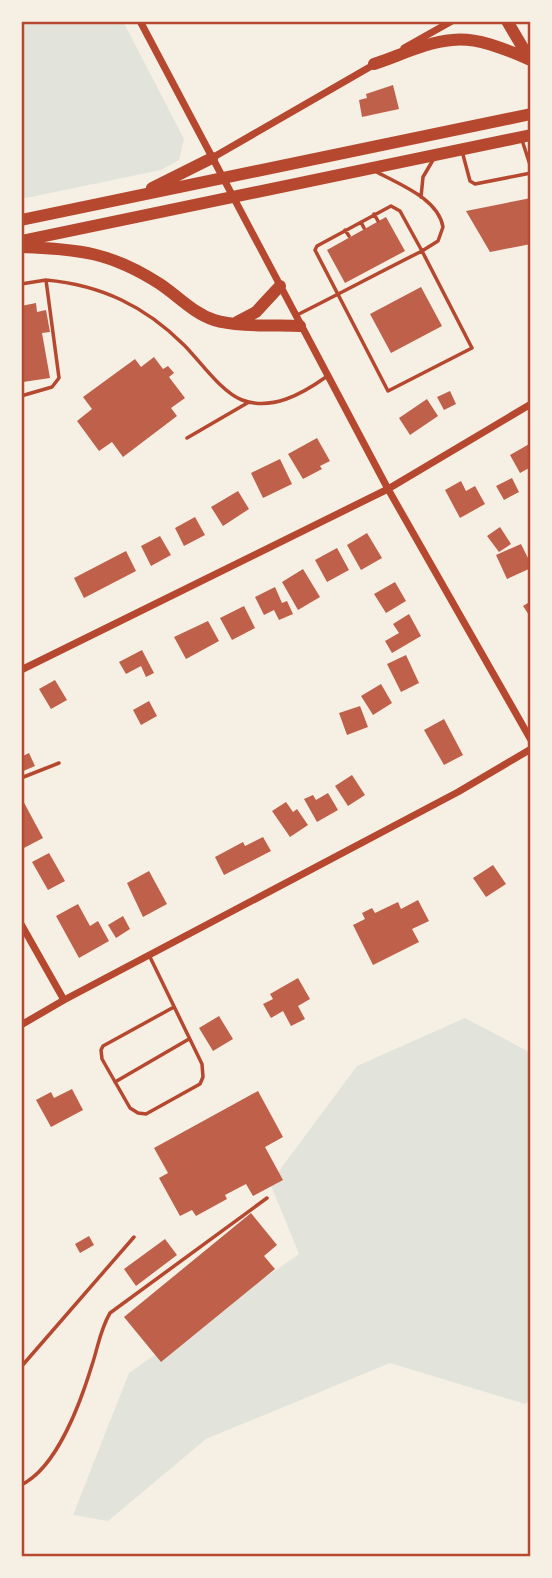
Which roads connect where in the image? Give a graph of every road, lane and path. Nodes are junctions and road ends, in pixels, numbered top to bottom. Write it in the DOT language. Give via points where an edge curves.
graph roads {
  1 [pos="140,21"];
  2 [pos="452,21"];
  3 [pos="507,21"];
  4 [pos="530,59"];
  5 [pos="374,64"];
  6 [pos="531,114"];
  7 [pos="526,136"];
  8 [pos="461,149"];
  9 [pos="436,155"];
  10 [pos="212,158"];
  11 [pos="371,168"];
  12 [pos="531,170"];
  13 [pos="223,178"];
  14 [pos="136,196"];
  15 [pos="233,197"];
  16 [pos="421,197"];
  17 [pos="374,214"];
  18 [pos="21,220"];
  19 [pos="378,221"];
  20 [pos="361,222"];
  21 [pos="364,228"];
  22 [pos="345,230"];
  23 [pos="349,236"];
  24 [pos="332,237"];
  25 [pos="21,241"];
  26 [pos="335,243"];
  27 [pos="21,247"];
  28 [pos="422,251"];
  29 [pos="396,255"];
  30 [pos="382,262"];
  31 [pos="400,262"];
  32 [pos="385,270"];
  33 [pos="366,271"];
  34 [pos="353,278"];
  35 [pos="370,278"];
  36 [pos="46,280"];
  37 [pos="21,284"];
  38 [pos="279,285"];
  39 [pos="357,285"];
  40 [pos="337,295"];
  41 [pos="298,321"];
  42 [pos="237,322"];
  43 [pos="328,376"];
  44 [pos="21,396"];
  45 [pos="250,402"];
  46 [pos="531,404"];
  47 [pos="187,438"];
  48 [pos="388,489"];
  49 [pos="21,670"];
  50 [pos="531,740"];
  51 [pos="531,749"];
  52 [pos="60,763"];
  53 [pos="21,778"];
  54 [pos="21,924"];
  55 [pos="149,955"];
  56 [pos="64,1000"];
  57 [pos="174,1007"];
  58 [pos="21,1025"];
  59 [pos="190,1039"];
  60 [pos="115,1082"];
  61 [pos="267,1198"];
  62 [pos="134,1237"];
  63 [pos="21,1367"];
  64 [pos="21,1485"];
  1 -- 10 [label="street"];
  2 -- 5 [label="street"];
  3 -- 4 [label="highway"];
  4 -- 5 [label="highway" via="476,41 453,40"];
  5 -- 10 [label="street"];
  6 -- 13 [label="highway"];
  7 -- 8 [label="highway"];
  7 -- 12 [label="lane"];
  8 -- 9 [label="highway"];
  8 -- 12 [label="lane" via="470,181 475,184"];
  9 -- 11 [label="highway"];
  9 -- 16 [label="lane" via="424,177"];
  10 -- 13 [label="street"];
  10 -- 14 [label="highway"];
  11 -- 15 [label="highway"];
  11 -- 16 [label="lane"];
  13 -- 14 [label="highway"];
  13 -- 15 [label="street"];
  14 -- 18 [label="highway"];
  15 -- 25 [label="highway"];
  15 -- 38 [label="street"];
  16 -- 28 [label="lane" via="436,211 443,227 438,241"];
  17 -- 19 [label="lane"];
  17 -- 20 [label="lane"];
  17 -- 28 [label="lane" via="391,206 400,211"];
  20 -- 21 [label="lane"];
  20 -- 22 [label="lane"];
  22 -- 23 [label="lane"];
  22 -- 24 [label="lane"];
  24 -- 26 [label="lane"];
  24 -- 40 [label="lane" via="315,250"];
  27 -- 42 [label="highway" via="77,250 115,260 204,316"];
  28 -- 31 [label="lane"];
  28 -- 40 [label="lane" via="472,348 388,391"];
  29 -- 31 [label="lane"];
  30 -- 32 [label="lane"];
  31 -- 32 [label="lane"];
  32 -- 35 [label="lane"];
  33 -- 35 [label="lane"];
  34 -- 39 [label="lane"];
  35 -- 39 [label="lane"];
  36 -- 37 [label="lane"];
  36 -- 44 [label="lane" via="59,378 52,387"];
  36 -- 45 [label="lane" via="92,287 130,303 182,343 237,398"];
  38 -- 41 [label="street"];
  38 -- 42 [label="highway" via="257,312"];
  39 -- 40 [label="lane"];
  40 -- 41 [label="lane"];
  41 -- 42 [label="highway"];
  41 -- 43 [label="street"];
  43 -- 45 [label="lane" via="291,398"];
  43 -- 48 [label="street"];
  45 -- 47 [label="lane"];
  46 -- 48 [label="street"];
  48 -- 49 [label="street"];
  48 -- 50 [label="street"];
  51 -- 55 [label="street"];
  52 -- 53 [label="lane"];
  54 -- 56 [label="street"];
  55 -- 56 [label="street"];
  55 -- 57 [label="lane"];
  56 -- 58 [label="street"];
  57 -- 59 [label="lane"];
  57 -- 60 [label="lane" via="103,1046 101,1055"];
  59 -- 60 [label="lane"];
  59 -- 60 [label="lane" via="202,1064 202,1081 146,1114 134,1112"];
  61 -- 64 [label="lane" via="110,1313 67,1428 33,1480"];
  62 -- 63 [label="lane"];
}
